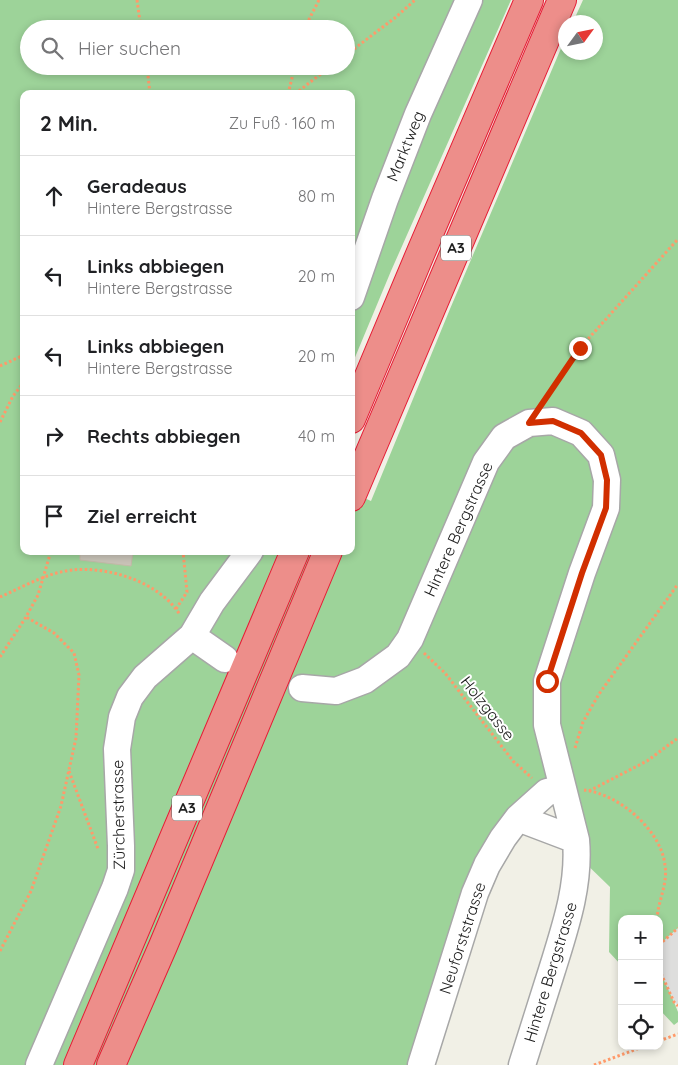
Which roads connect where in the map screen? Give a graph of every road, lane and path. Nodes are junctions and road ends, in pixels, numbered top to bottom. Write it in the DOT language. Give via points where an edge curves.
graph roads {
  1 [pos="137,0"];
  2 [pos="319,0"];
  3 [pos="414,0"];
  4 [pos="469,0"];
  5 [pos="529,0"];
  6 [pos="562,0"];
  7 [pos="140,20"];
  8 [pos="309,20"];
  9 [pos="355,48"];
  10 [pos="148,75"];
  11 [pos="293,75"];
  12 [pos="319,75"];
  13 [pos="150,90"];
  14 [pos="289,90"];
  15 [pos="300,90"];
  16 [pos="678,239"];
  17 [pos="355,285"];
  18 [pos="20,357"];
  19 [pos="0,366"];
  20 [pos="20,387"];
  21 [pos="355,409"];
  22 [pos="0,422"];
  23 [pos="529,423"];
  24 [pos="355,487"];
  25 [pos="50,555"];
  26 [pos="183,555"];
  27 [pos="247,555"];
  28 [pos="294,555"];
  29 [pos="326,555"];
  30 [pos="44,577"];
  31 [pos="678,584"];
  32 [pos="0,597"];
  33 [pos="176,609"];
  34 [pos="26,618"];
  35 [pos="192,636"];
  36 [pos="410,639"];
  37 [pos="0,657"];
  38 [pos="225,659"];
  39 [pos="302,688"];
  40 [pos="678,738"];
  41 [pos="575,749"];
  42 [pos="69,770"];
  43 [pos="555,790"];
  44 [pos="589,791"];
  45 [pos="518,818"];
  46 [pos="576,840"];
  47 [pos="101,857"];
  48 [pos="658,915"];
  49 [pos="678,928"];
  50 [pos="663,941"];
  51 [pos="0,951"];
  52 [pos="663,977"];
  53 [pos="678,1006"];
  54 [pos="678,1034"];
  55 [pos="663,1040"];
  56 [pos="634,1050"];
  57 [pos="39,1065"];
  58 [pos="78,1065"];
  59 [pos="111,1065"];
  60 [pos="421,1065"];
  61 [pos="522,1065"];
  62 [pos="594,1065"];
  1 -- 7 [label="path"];
  2 -- 8 [label="path"];
  3 -- 9 [label="path"];
  4 -- 17 [label="street, Marktweg" via="418,114"];
  5 -- 21 [label="highway, A3"];
  6 -- 24 [label="highway, A3"];
  10 -- 13 [label="path"];
  11 -- 14 [label="path"];
  12 -- 15 [label="path"];
  16 -- 23 [label="path" via="580,348"];
  18 -- 19 [label="path"];
  20 -- 22 [label="path"];
  23 -- 36 [label="street, Hintere Bergstrasse" via="504,437 486,462"];
  23 -- 43 [label="street, Hintere Bergstrasse" via="553,421 581,433 601,455 607,480 606,508 547,681 547,725"];
  25 -- 30 [label="path"];
  26 -- 33 [label="path" via="186,592"];
  27 -- 35 [label="street" via="212,602"];
  28 -- 58 [label="highway, A3"];
  29 -- 59 [label="highway, A3"];
  30 -- 32 [label="path"];
  30 -- 33 [label="path" via="72,570 121,574 142,583"];
  30 -- 34 [label="path"];
  31 -- 41 [label="path" via="599,694 583,722"];
  33 -- 35 [label="path"];
  34 -- 37 [label="path"];
  34 -- 42 [label="path" via="54,633 74,653 79,675 76,738"];
  35 -- 38 [label="street"];
  35 -- 57 [label="street, Zürcherstrasse" via="145,677 130,697 122,717 117,749 122,846 120,870"];
  36 -- 39 [label="street, Hintere Bergstrasse" via="398,656 366,680 336,691"];
  36 -- 43 [label="path, Holzgasse" via="446,673 513,761"];
  40 -- 44 [label="path" via="647,761"];
  42 -- 47 [label="path"];
  42 -- 51 [label="path" via="31,891"];
  43 -- 44 [label="path"];
  43 -- 45 [label="street, Neuforststrasse"];
  43 -- 46 [label="street, Hintere Bergstrasse"];
  44 -- 48 [label="path" via="614,800 642,821 658,843 666,865"];
  45 -- 46 [label="street"];
  45 -- 60 [label="street, Neuforststrasse" via="486,865"];
  46 -- 61 [label="street, Hintere Bergstrasse" via="574,893"];
  49 -- 50 [label="path"];
  52 -- 53 [label="path"];
  54 -- 55 [label="path"];
  56 -- 62 [label="path"];
}
